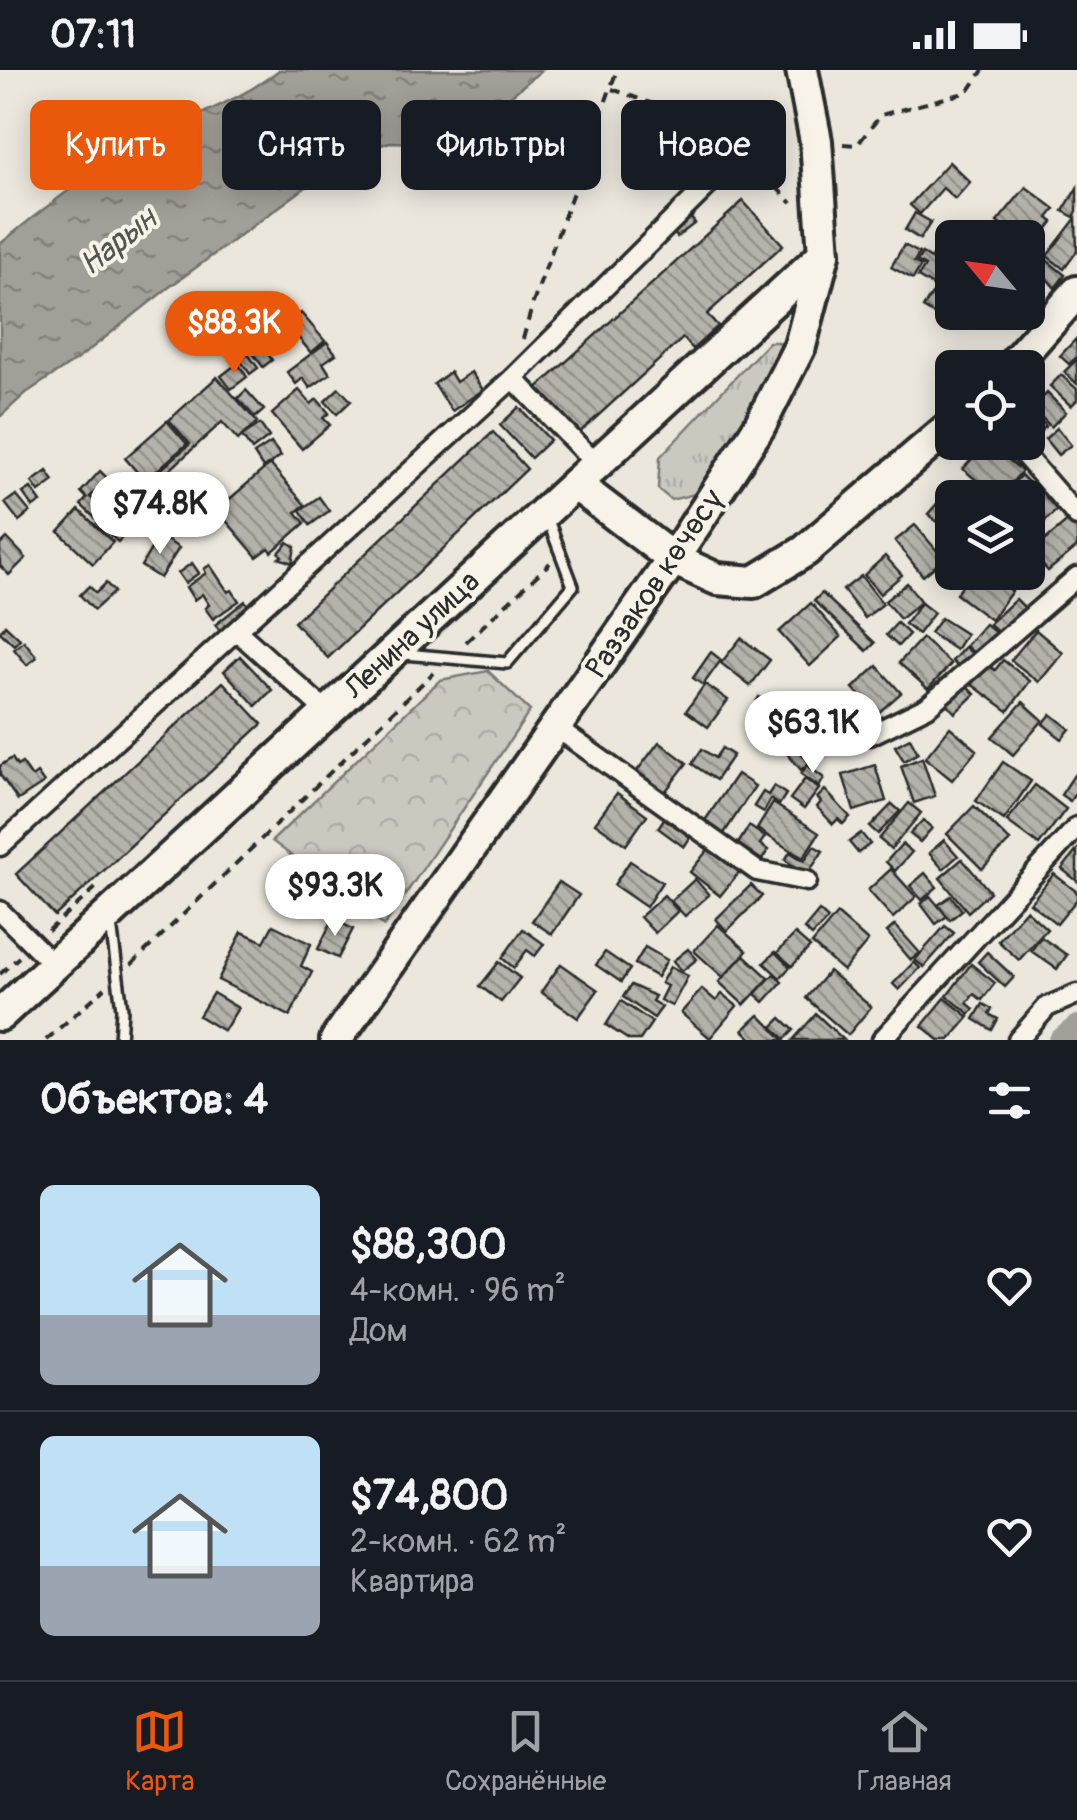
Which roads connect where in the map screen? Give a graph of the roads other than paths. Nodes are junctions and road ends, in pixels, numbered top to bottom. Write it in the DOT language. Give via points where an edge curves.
graph roads {
  1 [pos="802,70"];
  2 [pos="703,190"];
  3 [pos="824,254"];
  4 [pos="1077,292"];
  5 [pos="1026,350"];
  6 [pos="513,378"];
  7 [pos="935,439"];
  8 [pos="1029,460"];
  9 [pos="586,474"];
  10 [pos="545,512"];
  11 [pos="1077,516"];
  12 [pos="673,560"];
  13 [pos="1077,576"];
  14 [pos="237,631"];
  15 [pos="392,653"];
  16 [pos="328,713"];
  17 [pos="557,728"];
  18 [pos="870,735"];
  19 [pos="1077,827"];
  20 [pos="0,846"];
  21 [pos="807,881"];
  22 [pos="0,911"];
  23 [pos="110,914"];
  24 [pos="54,966"];
  25 [pos="1077,994"];
  26 [pos="0,1016"];
  27 [pos="120,1040"];
  28 [pos="336,1040"];
  29 [pos="882,1040"];
  30 [pos="1018,1040"];
  1 -- 3 [label="main road, Раззаков көчөсү" via="816,141"];
  2 -- 6 [label="street"];
  3 -- 9 [label="main road, Ленина улица"];
  3 -- 12 [label="main road, Раззаков көчөсү" via="800,346 759,428"];
  4 -- 5 [label="main road"];
  6 -- 9 [label="street"];
  6 -- 14 [label="street"];
  7 -- 12 [label="main road" via="805,550 754,582 717,579"];
  8 -- 11 [label="street"];
  9 -- 10 [label="main road, Ленина улица"];
  9 -- 12 [label="main road"];
  10 -- 15 [label="main road, Ленина улица"];
  10 -- 15 [label="lane" via="573,586 506,663"];
  12 -- 17 [label="main road, Раззаков көчөсү"];
  13 -- 18 [label="street" via="927,707"];
  14 -- 16 [label="street"];
  14 -- 20 [label="street"];
  15 -- 16 [label="main road, Ленина улица"];
  16 -- 23 [label="main road, Ленина улица"];
  17 -- 21 [label="street" via="758,872"];
  17 -- 28 [label="main road, Раззаков көчөсү"];
  19 -- 29 [label="street"];
  22 -- 24 [label="street"];
  23 -- 24 [label="main road, Ленина улица"];
  23 -- 27 [label="lane"];
  24 -- 26 [label="main road, Ленина улица"];
  25 -- 30 [label="street" via="1047,1007"];
}
